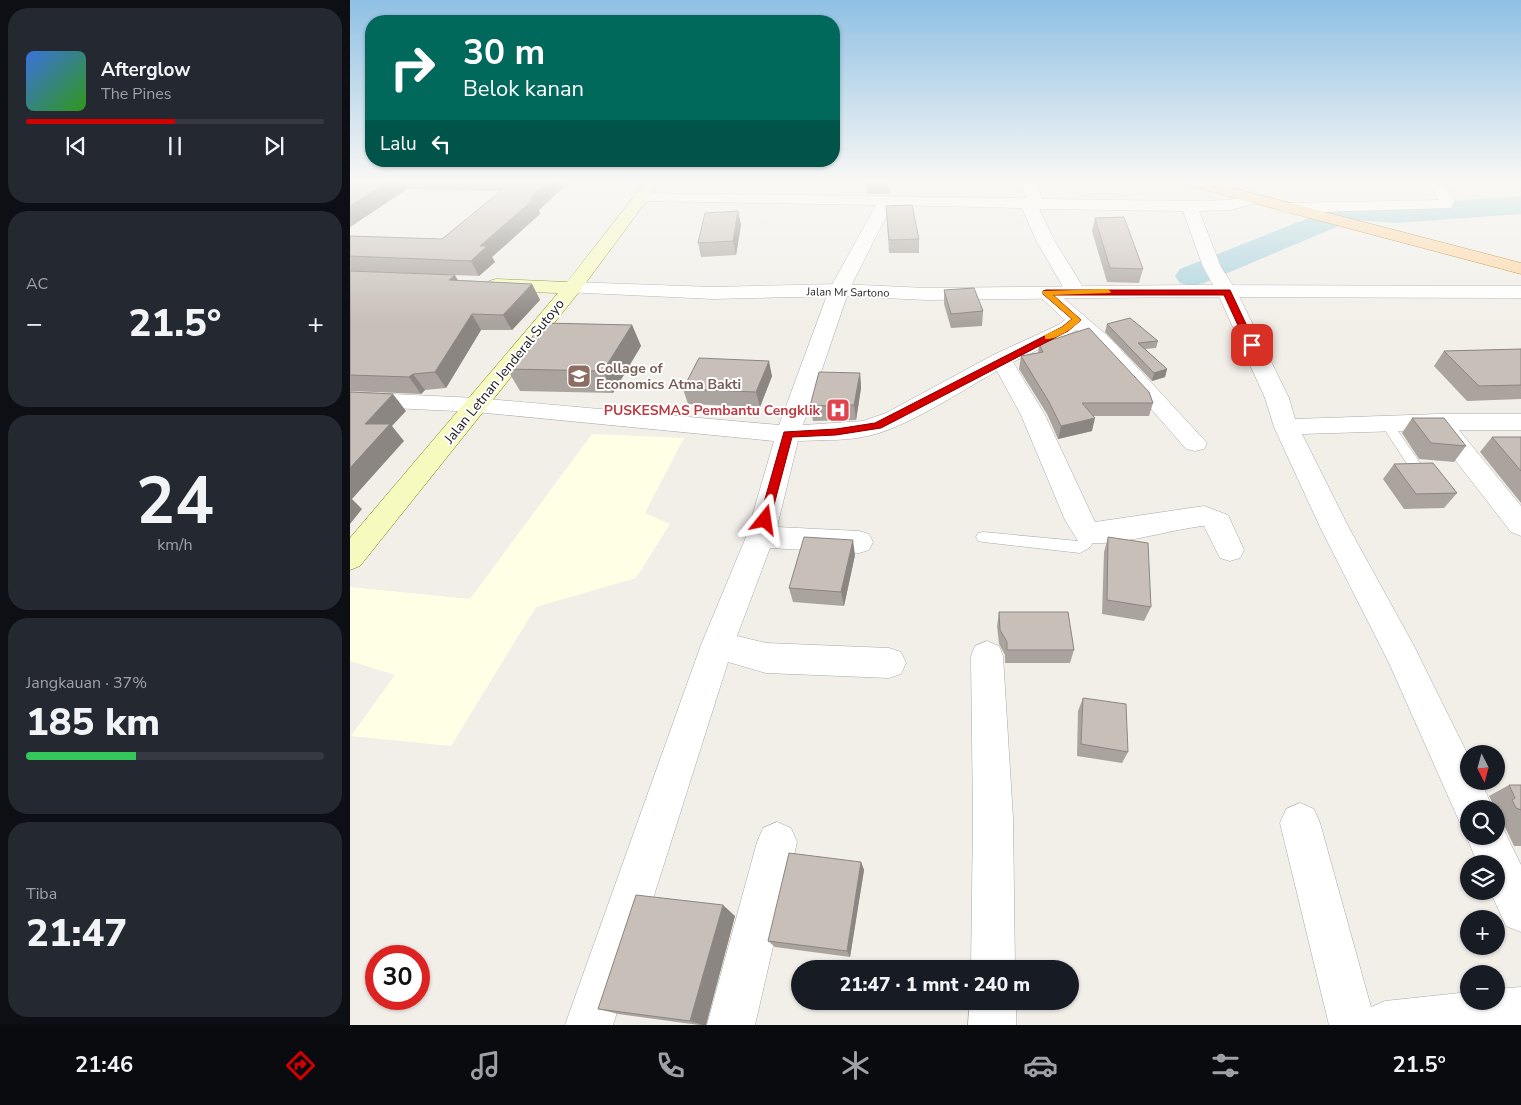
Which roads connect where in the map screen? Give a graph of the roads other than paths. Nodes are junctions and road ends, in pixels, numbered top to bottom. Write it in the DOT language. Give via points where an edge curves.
graph roads {
  1 [pos="618,228"];
  2 [pos="872,228"];
  3 [pos="1041,228"];
  4 [pos="1198,228"];
  5 [pos="1363,228"];
  6 [pos="1521,269"];
  7 [pos="1220,280"];
  8 [pos="477,284"];
  9 [pos="572,288"];
  10 [pos="838,290"];
  11 [pos="1076,292"];
  12 [pos="1521,292"];
  13 [pos="1046,293"];
  14 [pos="1077,320"];
  15 [pos="1001,360"];
  16 [pos="350,399"];
  17 [pos="476,405"];
  18 [pos="1439,422"];
  19 [pos="1521,422"];
  20 [pos="1387,424"];
  21 [pos="1286,427"];
  22 [pos="788,434"];
  23 [pos="1196,443"];
  24 [pos="1418,470"];
  25 [pos="1513,515"];
  26 [pos="1088,533"];
  27 [pos="760,537"];
  28 [pos="983,537"];
  29 [pos="859,542"];
  30 [pos="1230,550"];
  31 [pos="350,558"];
  32 [pos="718,645"];
  33 [pos="986,656"];
  34 [pos="889,663"];
  35 [pos="1470,800"];
  36 [pos="1300,823"];
  37 [pos="777,842"];
  38 [pos="1490,845"];
  39 [pos="1521,912"];
  40 [pos="993,960"];
  41 [pos="992,1010"];
  42 [pos="1507,1011"];
  43 [pos="589,1025"];
  44 [pos="731,1025"];
  45 [pos="992,1025"];
  46 [pos="1353,1025"];
  47 [pos="1385,1025"];
  1 -- 9 [label="main road, Jalan Letnan Jenderal Sutoyo"];
  2 -- 10 [label="street"];
  3 -- 11 [label="street"];
  4 -- 7 [label="street"];
  5 -- 6 [label="main road"];
  7 -- 11 [label="street, Jalan Mr Sartono" via="1186,291"];
  7 -- 12 [label="street, Jalan Mr Sartono"];
  7 -- 21 [label="street" via="1277,398"];
  8 -- 9 [label="main road"];
  9 -- 10 [label="street, Jalan Mr Sartono" via="713,293"];
  9 -- 17 [label="main road, Jalan Letnan Jenderal Sutoyo"];
  10 -- 13 [label="street, Jalan Mr Sartono" via="927,294"];
  10 -- 22 [label="street"];
  11 -- 13 [label="street, Jalan Mr Sartono"];
  13 -- 14 [label="street"];
  14 -- 15 [label="street"];
  14 -- 23 [label="street" via="1102,342"];
  15 -- 22 [label="street" via="878,426"];
  15 -- 26 [label="street" via="1033,415 1079,520"];
  16 -- 17 [label="street"];
  17 -- 22 [label="street"];
  17 -- 31 [label="main road, Jalan Letnan Jenderal Sutoyo"];
  18 -- 19 [label="street"];
  18 -- 20 [label="street"];
  18 -- 25 [label="street"];
  20 -- 21 [label="street"];
  20 -- 24 [label="lane"];
  21 -- 35 [label="street" via="1402,656"];
  22 -- 27 [label="street"];
  26 -- 28 [label="lane" via="1087,544 1080,547"];
  26 -- 30 [label="street" via="1204,516 1218,522"];
  27 -- 29 [label="street"];
  27 -- 32 [label="street"];
  32 -- 34 [label="street" via="766,658"];
  32 -- 43 [label="street"];
  33 -- 40 [label="street" via="993,809"];
  36 -- 46 [label="street"];
  37 -- 44 [label="street"];
  38 -- 39 [label="street"];
  41 -- 45 [label="street"];
  42 -- 47 [label="street"];
}
